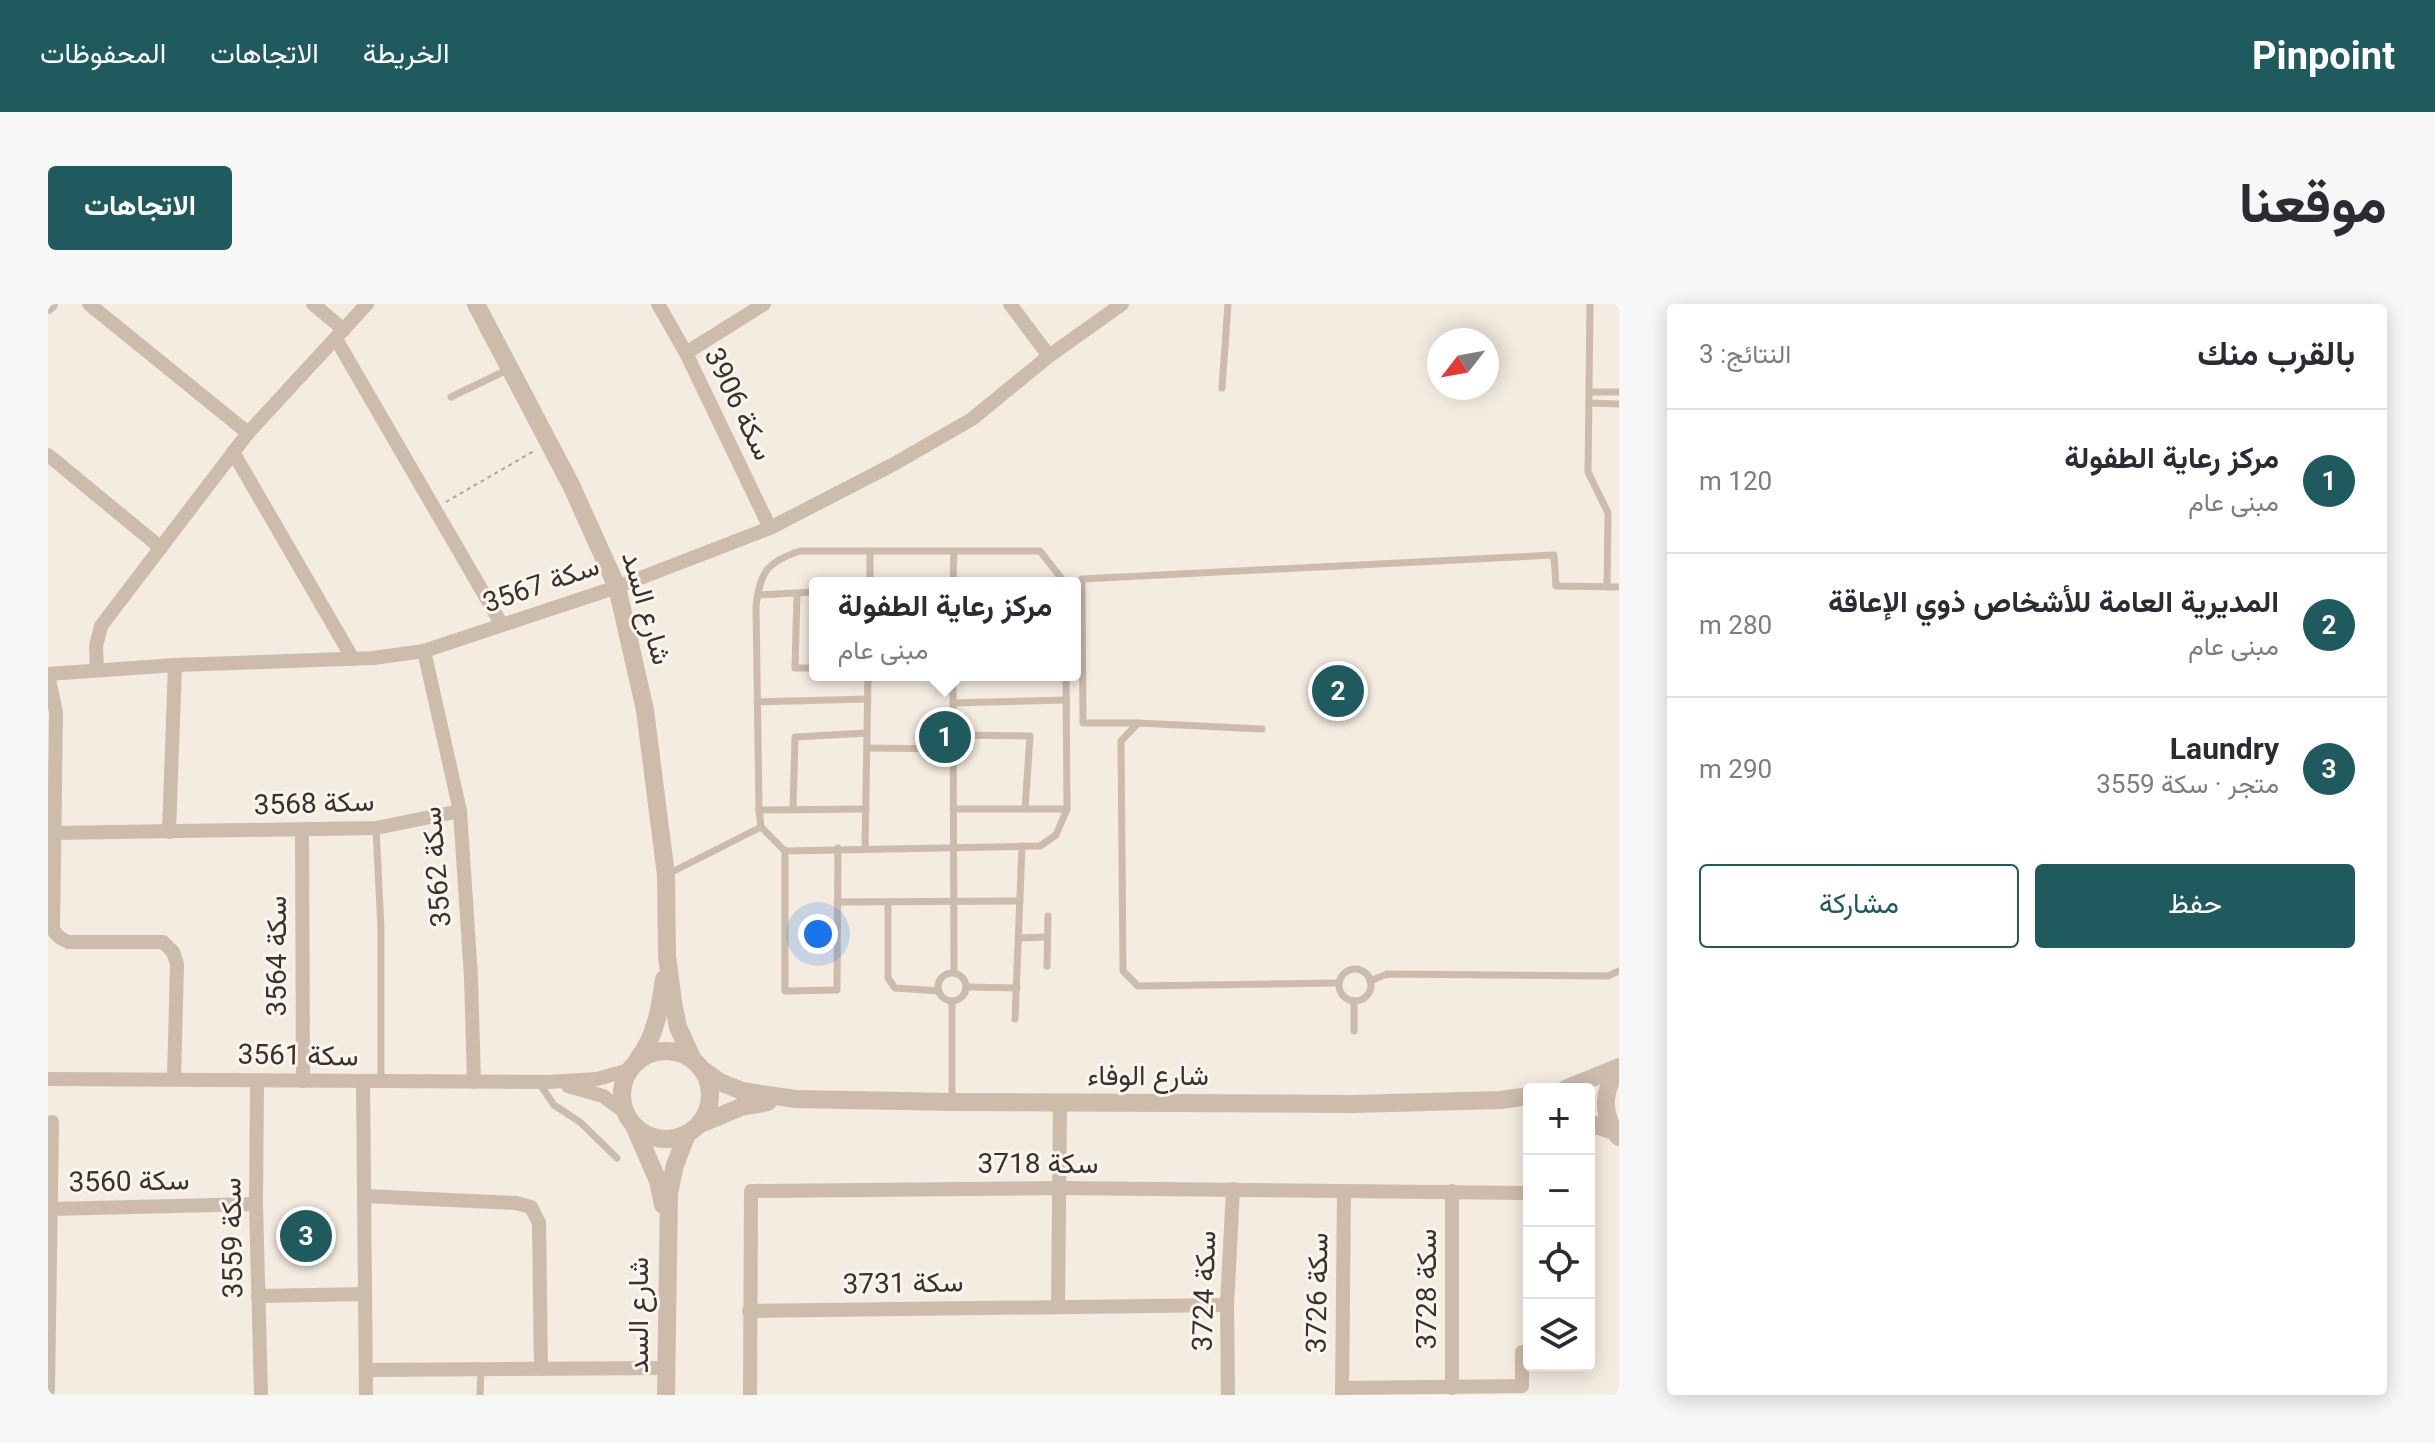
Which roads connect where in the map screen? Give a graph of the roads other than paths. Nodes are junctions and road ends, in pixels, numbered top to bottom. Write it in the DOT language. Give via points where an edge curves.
graph roads {
  1 [pos="89,304"];
  2 [pos="313,304"];
  3 [pos="367,304"];
  4 [pos="476,304"];
  5 [pos="658,304"];
  6 [pos="764,304"];
  7 [pos="1010,304"];
  8 [pos="1122,304"];
  9 [pos="1228,304"];
  10 [pos="1590,304"];
  11 [pos="340,335"];
  12 [pos="686,353"];
  13 [pos="1049,356"];
  14 [pos="511,368"];
  15 [pos="1222,388"];
  16 [pos="1589,392"];
  17 [pos="1619,392"];
  18 [pos="451,397"];
  19 [pos="1589,403"];
  20 [pos="1619,404"];
  21 [pos="248,433"];
  22 [pos="233,452"];
  23 [pos="48,455"];
  24 [pos="770,528"];
  25 [pos="161,548"];
  26 [pos="870,551"];
  27 [pos="954,552"];
  28 [pos="870,577"];
  29 [pos="953,577"];
  30 [pos="1059,577"];
  31 [pos="617,587"];
  32 [pos="1607,587"];
  33 [pos="1619,587"];
  34 [pos="809,592"];
  35 [pos="797,593"];
  36 [pos="758,595"];
  37 [pos="502,625"];
  38 [pos="424,651"];
  39 [pos="353,659"];
  40 [pos="175,665"];
  41 [pos="809,668"];
  42 [pos="97,670"];
  43 [pos="48,675"];
  44 [pos="868,681"];
  45 [pos="953,681"];
  46 [pos="1066,681"];
  47 [pos="868,699"];
  48 [pos="1066,700"];
  49 [pos="757,702"];
  50 [pos="953,703"];
  51 [pos="1138,723"];
  52 [pos="1262,729"];
  53 [pos="867,733"];
  54 [pos="953,735"];
  55 [pos="867,748"];
  56 [pos="953,749"];
  57 [pos="866,809"];
  58 [pos="953,809"];
  59 [pos="1025,809"];
  60 [pos="1067,809"];
  61 [pos="759,810"];
  62 [pos="793,810"];
  63 [pos="460,811"];
  64 [pos="761,827"];
  65 [pos="376,828"];
  66 [pos="302,831"];
  67 [pos="169,832"];
  68 [pos="53,833"];
  69 [pos="1022,846"];
  70 [pos="838,848"];
  71 [pos="953,848"];
  72 [pos="865,849"];
  73 [pos="785,851"];
  74 [pos="666,875"];
  75 [pos="1020,901"];
  76 [pos="837,902"];
  77 [pos="888,902"];
  78 [pos="952,902"];
  79 [pos="1048,916"];
  80 [pos="1047,937"];
  81 [pos="1019,938"];
  82 [pos="667,956"];
  83 [pos="1047,966"];
  84 [pos="1619,971"];
  85 [pos="954,973"];
  86 [pos="1370,981"];
  87 [pos="1339,983"];
  88 [pos="966,987"];
  89 [pos="1017,988"];
  90 [pos="939,991"];
  91 [pos="952,1001"];
  92 [pos="1354,1001"];
  93 [pos="1015,1019"];
  94 [pos="1354,1031"];
  95 [pos="634,1065"];
  96 [pos="698,1065"];
  97 [pos="1619,1068"];
  98 [pos="48,1079"];
  99 [pos="174,1079"];
  100 [pos="257,1080"];
  101 [pos="303,1081"];
  102 [pos="363,1081"];
  103 [pos="381,1081"];
  104 [pos="474,1082"];
  105 [pos="543,1082"];
  106 [pos="1580,1083"];
  107 [pos="1523,1097"];
  108 [pos="795,1099"];
  109 [pos="1501,1100"];
  110 [pos="952,1102"];
  111 [pos="1060,1103"];
  112 [pos="1523,1106"];
  113 [pos="629,1118"];
  114 [pos="52,1122"];
  115 [pos="1595,1125"];
  116 [pos="692,1130"];
  117 [pos="1617,1134"];
  118 [pos="617,1158"];
  119 [pos="1060,1188"];
  120 [pos="1233,1189"];
  121 [pos="1452,1191"];
  122 [pos="1344,1192"];
  123 [pos="1523,1193"];
  124 [pos="364,1196"];
  125 [pos="256,1204"];
  126 [pos="51,1209"];
  127 [pos="667,1236"];
  128 [pos="365,1294"];
  129 [pos="258,1296"];
  130 [pos="1227,1305"];
  131 [pos="1058,1306"];
  132 [pos="749,1311"];
  133 [pos="1522,1352"];
  134 [pos="665,1368"];
  135 [pos="481,1369"];
  136 [pos="541,1369"];
  137 [pos="366,1370"];
  138 [pos="1452,1388"];
  139 [pos="48,1391"];
  140 [pos="1342,1391"];
  141 [pos="664,1393"];
  142 [pos="261,1395"];
  143 [pos="366,1395"];
  144 [pos="480,1395"];
  145 [pos="750,1395"];
  146 [pos="1228,1395"];
  1 -- 21 [label="street"];
  2 -- 11 [label="street"];
  3 -- 11 [label="street"];
  4 -- 14 [label="street, شارع السد"];
  5 -- 12 [label="street, سكة 3906"];
  6 -- 12 [label="street"];
  7 -- 13 [label="street"];
  8 -- 13 [label="street, سكة 3567"];
  9 -- 15 [label="lane"];
  10 -- 16 [label="lane"];
  11 -- 21 [label="street"];
  11 -- 37 [label="street"];
  12 -- 24 [label="street, سكة 3906"];
  13 -- 24 [label="street, سكة 3567" via="972,419"];
  14 -- 18 [label="lane"];
  14 -- 31 [label="street, شارع السد"];
  16 -- 17 [label="lane"];
  16 -- 19 [label="lane"];
  19 -- 20 [label="lane"];
  19 -- 32 [label="lane" via="1588,472 1608,513"];
  21 -- 22 [label="street"];
  22 -- 25 [label="street"];
  22 -- 39 [label="street"];
  23 -- 25 [label="street"];
  24 -- 31 [label="street, سكة 3567"];
  25 -- 42 [label="street" via="101,626"];
  26 -- 27 [label="lane"];
  26 -- 28 [label="lane"];
  26 -- 36 [label="lane" via="800,551 778,559 766,570"];
  27 -- 29 [label="lane"];
  27 -- 30 [label="lane" via="1040,551"];
  31 -- 37 [label="street, سكة 3567"];
  31 -- 74 [label="street, شارع السد" via="645,710"];
  32 -- 33 [label="lane"];
  32 -- 51 [label="lane" via="1556,586 1554,555 1082,579 1083,723"];
  34 -- 35 [label="lane"];
  35 -- 36 [label="lane"];
  35 -- 41 [label="lane" via="795,668"];
  36 -- 49 [label="lane"];
  37 -- 38 [label="street, سكة 3567"];
  38 -- 39 [label="street, سكة 3567"];
  38 -- 63 [label="street, سكة 3562"];
  39 -- 40 [label="street, سكة 3567"];
  40 -- 42 [label="street, سكة 3567"];
  40 -- 67 [label="street"];
  42 -- 43 [label="street, سكة 3567"];
  43 -- 68 [label="street" via="56,712"];
  44 -- 47 [label="lane"];
  45 -- 50 [label="lane"];
  46 -- 48 [label="lane"];
  47 -- 49 [label="lane"];
  47 -- 53 [label="lane"];
  48 -- 50 [label="lane"];
  48 -- 60 [label="lane"];
  49 -- 61 [label="lane"];
  50 -- 54 [label="lane"];
  51 -- 52 [label="lane"];
  51 -- 87 [label="lane" via="1121,741 1123,971 1138,986"];
  53 -- 55 [label="lane"];
  53 -- 62 [label="lane" via="795,737"];
  54 -- 56 [label="lane"];
  54 -- 59 [label="lane" via="1030,736"];
  55 -- 56 [label="lane"];
  55 -- 57 [label="lane"];
  56 -- 58 [label="lane"];
  57 -- 62 [label="lane"];
  57 -- 72 [label="lane"];
  58 -- 59 [label="lane"];
  58 -- 71 [label="lane"];
  59 -- 60 [label="lane"];
  60 -- 69 [label="lane" via="1056,835 1040,846"];
  61 -- 62 [label="lane"];
  61 -- 64 [label="lane"];
  63 -- 65 [label="street, سكة 3568"];
  63 -- 104 [label="street, سكة 3562"];
  64 -- 73 [label="lane"];
  64 -- 74 [label="lane"];
  65 -- 66 [label="street, سكة 3568"];
  65 -- 103 [label="lane"];
  66 -- 67 [label="street, سكة 3568"];
  66 -- 101 [label="street, سكة 3564"];
  67 -- 68 [label="street, سكة 3568"];
  68 -- 99 [label="street" via="52,920 59,937 68,942 163,942 173,952"];
  69 -- 71 [label="lane"];
  69 -- 75 [label="lane"];
  70 -- 72 [label="lane"];
  70 -- 73 [label="lane"];
  70 -- 76 [label="lane"];
  71 -- 72 [label="lane"];
  71 -- 78 [label="lane"];
  73 -- 76 [label="lane" via="785,991 837,990"];
  74 -- 82 [label="street, شارع السد"];
  75 -- 78 [label="lane"];
  75 -- 81 [label="lane"];
  76 -- 77 [label="lane"];
  77 -- 78 [label="lane"];
  77 -- 90 [label="lane" via="888,978 895,988"];
  78 -- 85 [label="lane"];
  79 -- 80 [label="lane"];
  80 -- 81 [label="lane"];
  80 -- 83 [label="lane"];
  81 -- 89 [label="lane"];
  82 -- 95 [label="street, شارع السد" via="657,1018"];
  82 -- 96 [label="street, شارع السد" via="678,1027"];
  84 -- 86 [label="lane" via="1608,976 1387,974"];
  85 -- 88 [label="lane"];
  85 -- 90 [label="lane" via="943,976"];
  86 -- 87 [label="lane" via="1361,970 1351,969"];
  86 -- 92 [label="lane" via="1367,995"];
  87 -- 92 [label="lane" via="1345,997"];
  88 -- 89 [label="lane"];
  88 -- 91 [label="lane"];
  89 -- 93 [label="lane"];
  90 -- 91 [label="lane"];
  91 -- 110 [label="lane"];
  92 -- 94 [label="lane"];
  95 -- 96 [label="street" via="665,1050"];
  95 -- 105 [label="street, سكة 3561" via="597,1079"];
  95 -- 113 [label="street" via="621,1098"];
  96 -- 108 [label="street, شارع الوفاء" via="742,1091"];
  96 -- 116 [label="street" via="709,1084 710,1099"];
  97 -- 106 [label="street"];
  97 -- 117 [label="street" via="1606,1090 1605,1104"];
  98 -- 99 [label="street, سكة 3561"];
  99 -- 100 [label="street, سكة 3561"];
  100 -- 101 [label="street, سكة 3561"];
  100 -- 125 [label="street, سكة 3559"];
  101 -- 102 [label="street, سكة 3561"];
  102 -- 103 [label="street, سكة 3561"];
  102 -- 124 [label="street"];
  103 -- 104 [label="street, سكة 3561"];
  104 -- 105 [label="street, سكة 3561"];
  105 -- 113 [label="street, سكة 3561" via="595,1093"];
  105 -- 118 [label="lane" via="554,1105"];
  107 -- 109 [label="street"];
  108 -- 110 [label="street, شارع الوفاء"];
  108 -- 116 [label="street, شارع الوفاء" via="741,1107"];
  109 -- 111 [label="street, شارع الوفاء"];
  109 -- 112 [label="street"];
  110 -- 111 [label="street, شارع الوفاء"];
  111 -- 119 [label="street"];
  113 -- 116 [label="street" via="658,1139"];
  113 -- 127 [label="street, شارع السد" via="658,1181"];
  114 -- 126 [label="street, سكة 3560"];
  115 -- 117 [label="street"];
  116 -- 127 [label="street, شارع السد" via="672,1178"];
  119 -- 120 [label="street, سكة 3718"];
  119 -- 131 [label="street"];
  119 -- 132 [label="street, سكة 3718" via="751,1191"];
  120 -- 122 [label="street, سكة 3718"];
  120 -- 130 [label="street, سكة 3724"];
  121 -- 122 [label="street, سكة 3718"];
  121 -- 123 [label="street, سكة 3718"];
  121 -- 138 [label="street, سكة 3728"];
  122 -- 140 [label="street, سكة 3726"];
  124 -- 128 [label="street"];
  124 -- 136 [label="street" via="531,1207 539,1223"];
  125 -- 126 [label="street, سكة 3560"];
  125 -- 129 [label="street, سكة 3559"];
  126 -- 139 [label="street, سكة 3560"];
  127 -- 134 [label="street, شارع السد"];
  128 -- 129 [label="street"];
  128 -- 137 [label="street"];
  129 -- 142 [label="street, سكة 3559"];
  130 -- 131 [label="street, سكة 3731"];
  130 -- 146 [label="street, سكة 3724"];
  131 -- 132 [label="street, سكة 3731"];
  132 -- 145 [label="street, سكة 3718"];
  133 -- 138 [label="street, سكة 3728" via="1522,1386"];
  134 -- 136 [label="street"];
  134 -- 141 [label="street, شارع السد"];
  135 -- 136 [label="street"];
  135 -- 137 [label="street"];
  135 -- 144 [label="lane"];
  137 -- 143 [label="street"];
  138 -- 140 [label="street, سكة 3728"];
}
